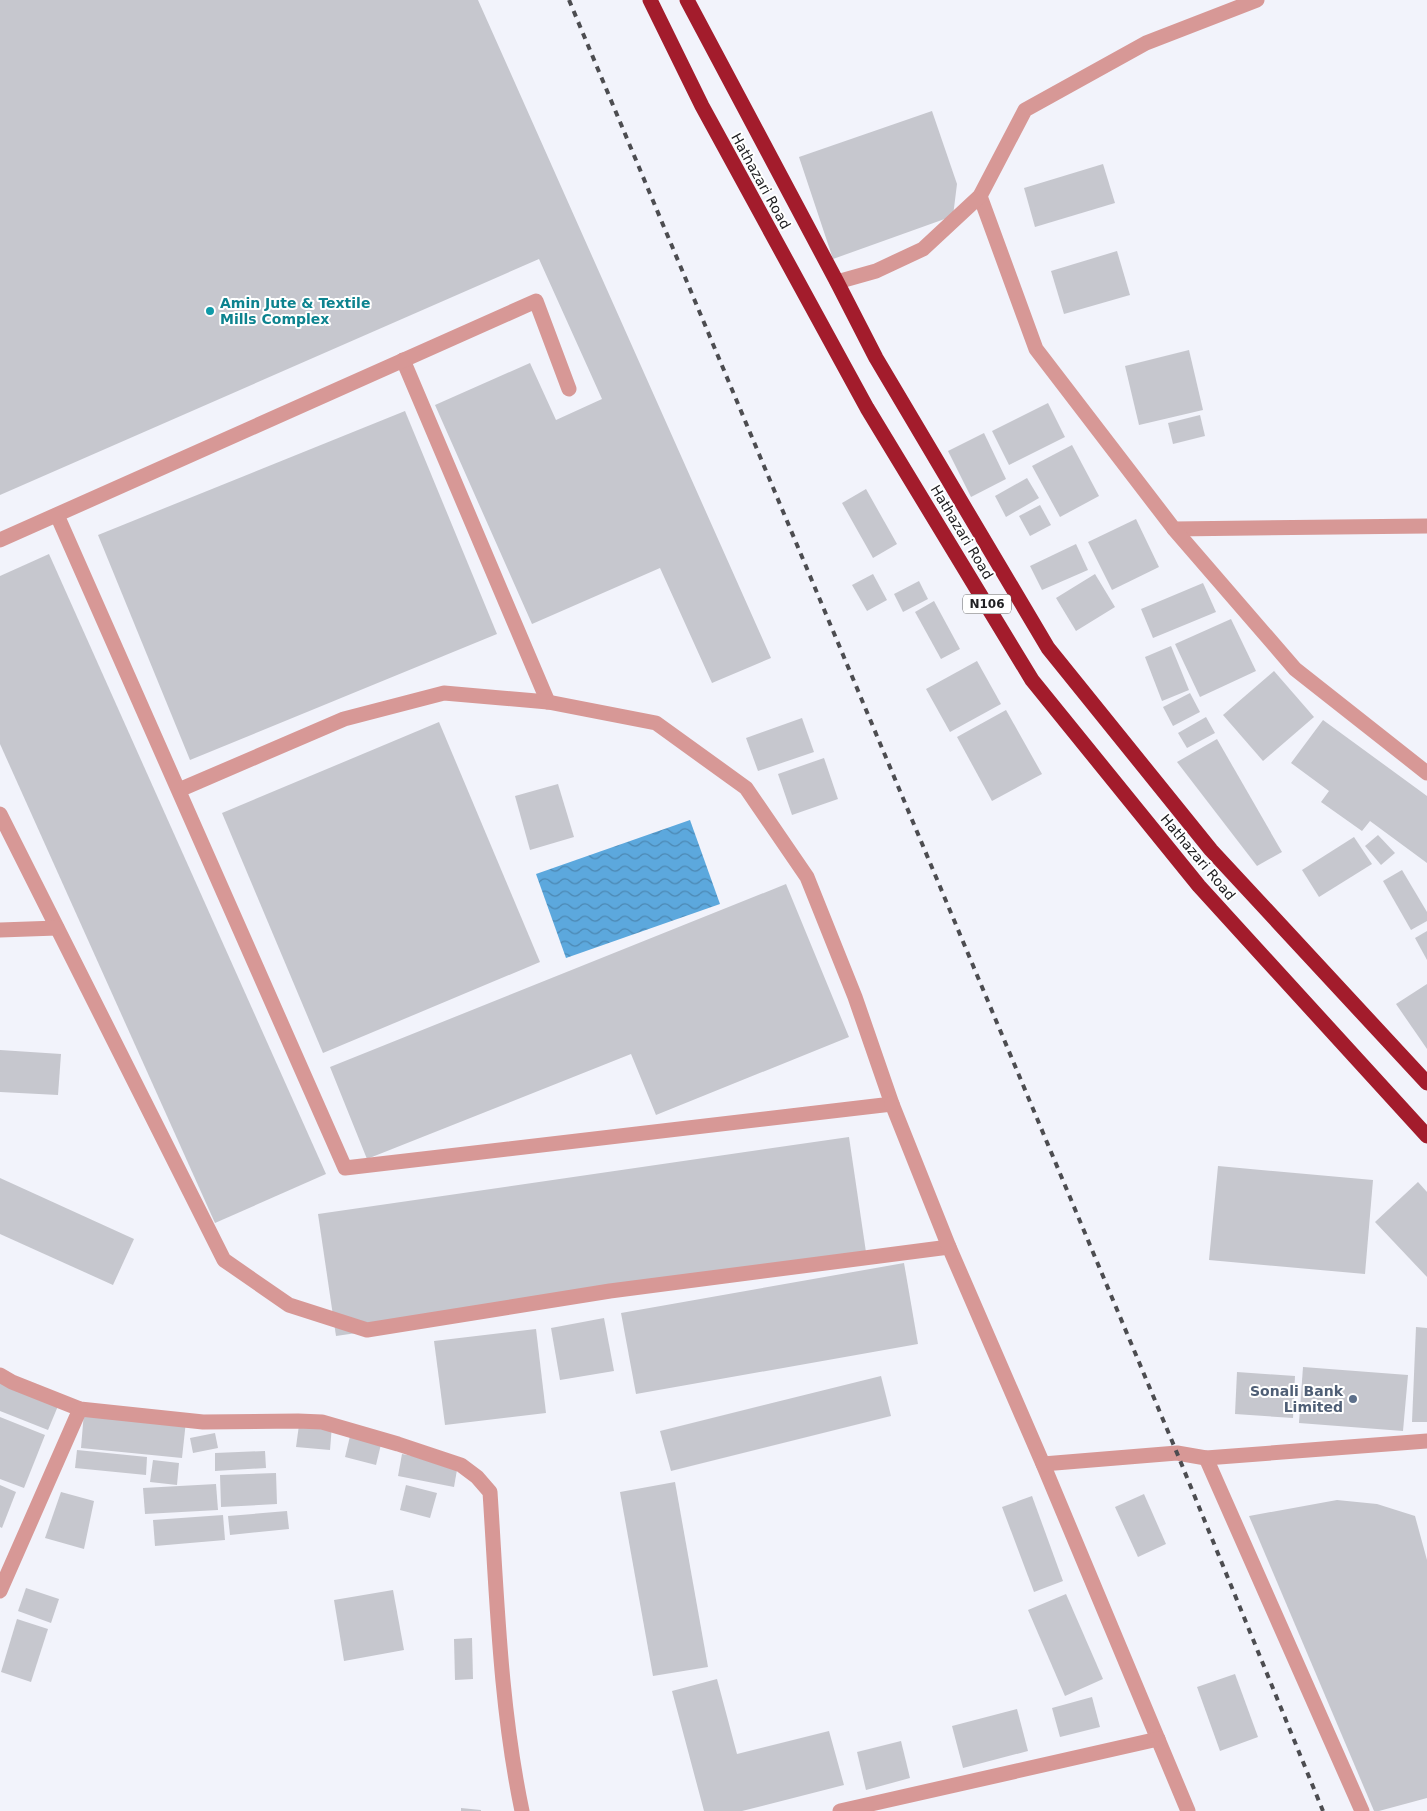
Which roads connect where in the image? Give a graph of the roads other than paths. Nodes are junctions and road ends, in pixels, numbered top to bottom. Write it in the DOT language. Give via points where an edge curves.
graph roads {
  1 [pos="650,0"];
  2 [pos="687,0"];
  3 [pos="1257,0"];
  4 [pos="980,196"];
  5 [pos="837,282"];
  6 [pos="403,360"];
  7 [pos="569,389"];
  8 [pos="57,515"];
  9 [pos="1427,526"];
  10 [pos="1174,529"];
  11 [pos="0,540"];
  12 [pos="548,702"];
  13 [pos="1427,772"];
  14 [pos="179,790"];
  15 [pos="0,814"];
  16 [pos="57,928"];
  17 [pos="0,930"];
  18 [pos="1427,1083"];
  19 [pos="892,1104"];
  20 [pos="1427,1136"];
  21 [pos="949,1247"];
  22 [pos="0,1374"];
  23 [pos="80,1409"];
  24 [pos="1427,1441"];
  25 [pos="1206,1458"];
  26 [pos="1043,1464"];
  27 [pos="0,1591"];
  28 [pos="1158,1739"];
  29 [pos="522,1811"];
  30 [pos="840,1811"];
  31 [pos="1188,1811"];
  32 [pos="1362,1811"];
  1 -- 20 [label="highway, Hathazari Road / N106" via="702,106 867,408 1032,680 1199,886"];
  2 -- 5 [label="highway, Hathazari Road / N106"];
  3 -- 4 [label="street" via="1146,43 1025,110"];
  4 -- 5 [label="street" via="923,249 876,271"];
  4 -- 10 [label="street" via="1036,348"];
  5 -- 18 [label="highway, Hathazari Road / N106" via="876,358 1048,648 1211,850"];
  6 -- 7 [label="street" via="536,301"];
  6 -- 8 [label="street"];
  6 -- 12 [label="street"];
  8 -- 11 [label="street"];
  8 -- 14 [label="street"];
  9 -- 10 [label="street"];
  10 -- 13 [label="street" via="1295,670"];
  12 -- 14 [label="street" via="444,692 344,718"];
  12 -- 19 [label="street" via="656,723 746,788 808,877 855,996"];
  14 -- 19 [label="street" via="345,1168"];
  15 -- 16 [label="street"];
  16 -- 17 [label="street"];
  16 -- 21 [label="street" via="224,1260 289,1305 367,1330 610,1291"];
  19 -- 21 [label="street"];
  21 -- 26 [label="street"];
  22 -- 23 [label="street" via="12,1382"];
  23 -- 27 [label="street"];
  23 -- 29 [label="street" via="203,1422 322,1422 461,1465 477,1477 490,1492 503,1685"];
  24 -- 25 [label="street"];
  25 -- 26 [label="street" via="1178,1453"];
  25 -- 32 [label="street"];
  26 -- 28 [label="street"];
  28 -- 30 [label="street"];
  28 -- 31 [label="street"];
}
